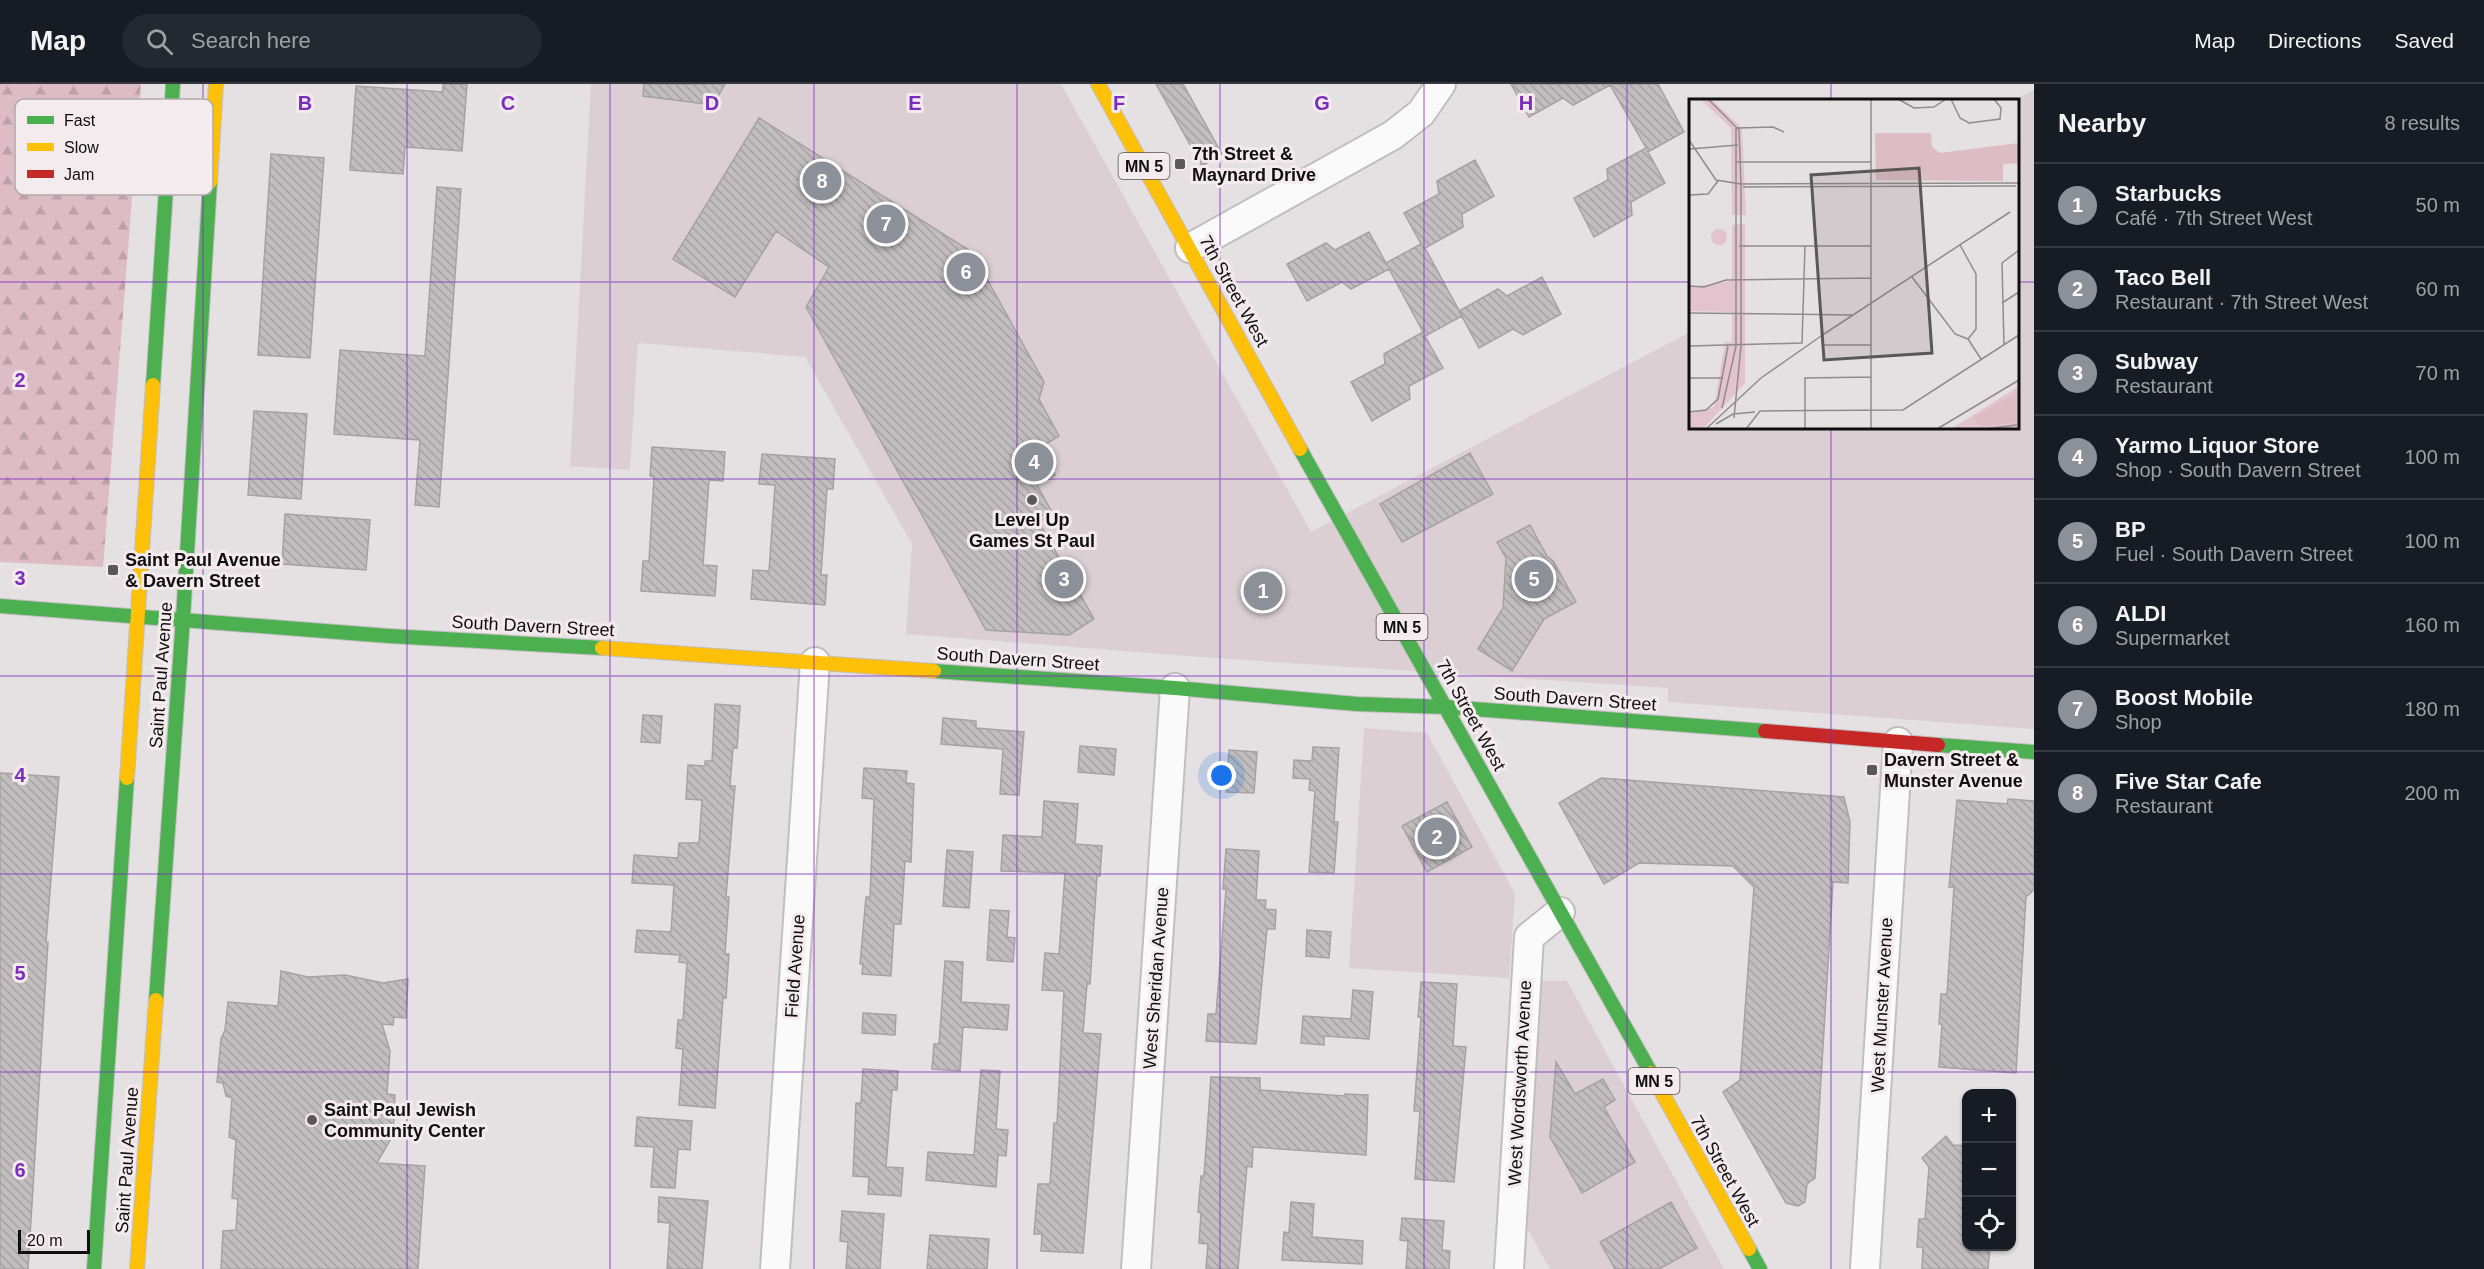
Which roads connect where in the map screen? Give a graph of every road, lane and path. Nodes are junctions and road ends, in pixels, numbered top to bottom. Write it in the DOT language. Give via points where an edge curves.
graph roads {
  1 [pos="173,84"];
  2 [pos="216,84"];
  3 [pos="1098,84"];
  4 [pos="1441,84"];
  5 [pos="172,99"];
  6 [pos="213,133"];
  7 [pos="166,195"];
  8 [pos="209,195"];
  9 [pos="1190,248"];
  10 [pos="0,606"];
  11 [pos="139,615"];
  12 [pos="183,618"];
  13 [pos="815,662"];
  14 [pos="1175,688"];
  15 [pos="1447,707"];
  16 [pos="1898,742"];
  17 [pos="2034,752"];
  18 [pos="1560,912"];
  19 [pos="1865,1268"];
  20 [pos="94,1269"];
  21 [pos="137,1269"];
  22 [pos="775,1269"];
  23 [pos="1136,1269"];
  24 [pos="1509,1269"];
  25 [pos="1760,1269"];
  1 -- 5 [label="main road, Saint Paul Avenue"];
  2 -- 6 [label="main road, Saint Paul Avenue"];
  3 -- 9 [label="main road, 7th Street West / MN 5"];
  4 -- 9 [label="street" via="1421,113 1393,135"];
  7 -- 11 [label="main road, Saint Paul Avenue"];
  8 -- 12 [label="main road, Saint Paul Avenue"];
  9 -- 15 [label="main road, 7th Street West / MN 5"];
  10 -- 11 [label="main road, South Davern Street"];
  11 -- 12 [label="main road, South Davern Street"];
  11 -- 20 [label="main road, Saint Paul Avenue"];
  12 -- 13 [label="main road, South Davern Street" via="389,636"];
  12 -- 21 [label="main road, Saint Paul Avenue"];
  13 -- 14 [label="main road, South Davern Street"];
  13 -- 22 [label="street, Field Avenue"];
  14 -- 15 [label="main road, South Davern Street" via="1357,704"];
  14 -- 23 [label="street, West Sheridan Avenue"];
  15 -- 16 [label="main road, South Davern Street"];
  15 -- 18 [label="main road, 7th Street West / MN 5"];
  16 -- 17 [label="main road, South Davern Street"];
  16 -- 19 [label="street, West Munster Avenue"];
  18 -- 24 [label="street, West Wordsworth Avenue" via="1529,937"];
  18 -- 25 [label="main road, 7th Street West / MN 5"];
}
